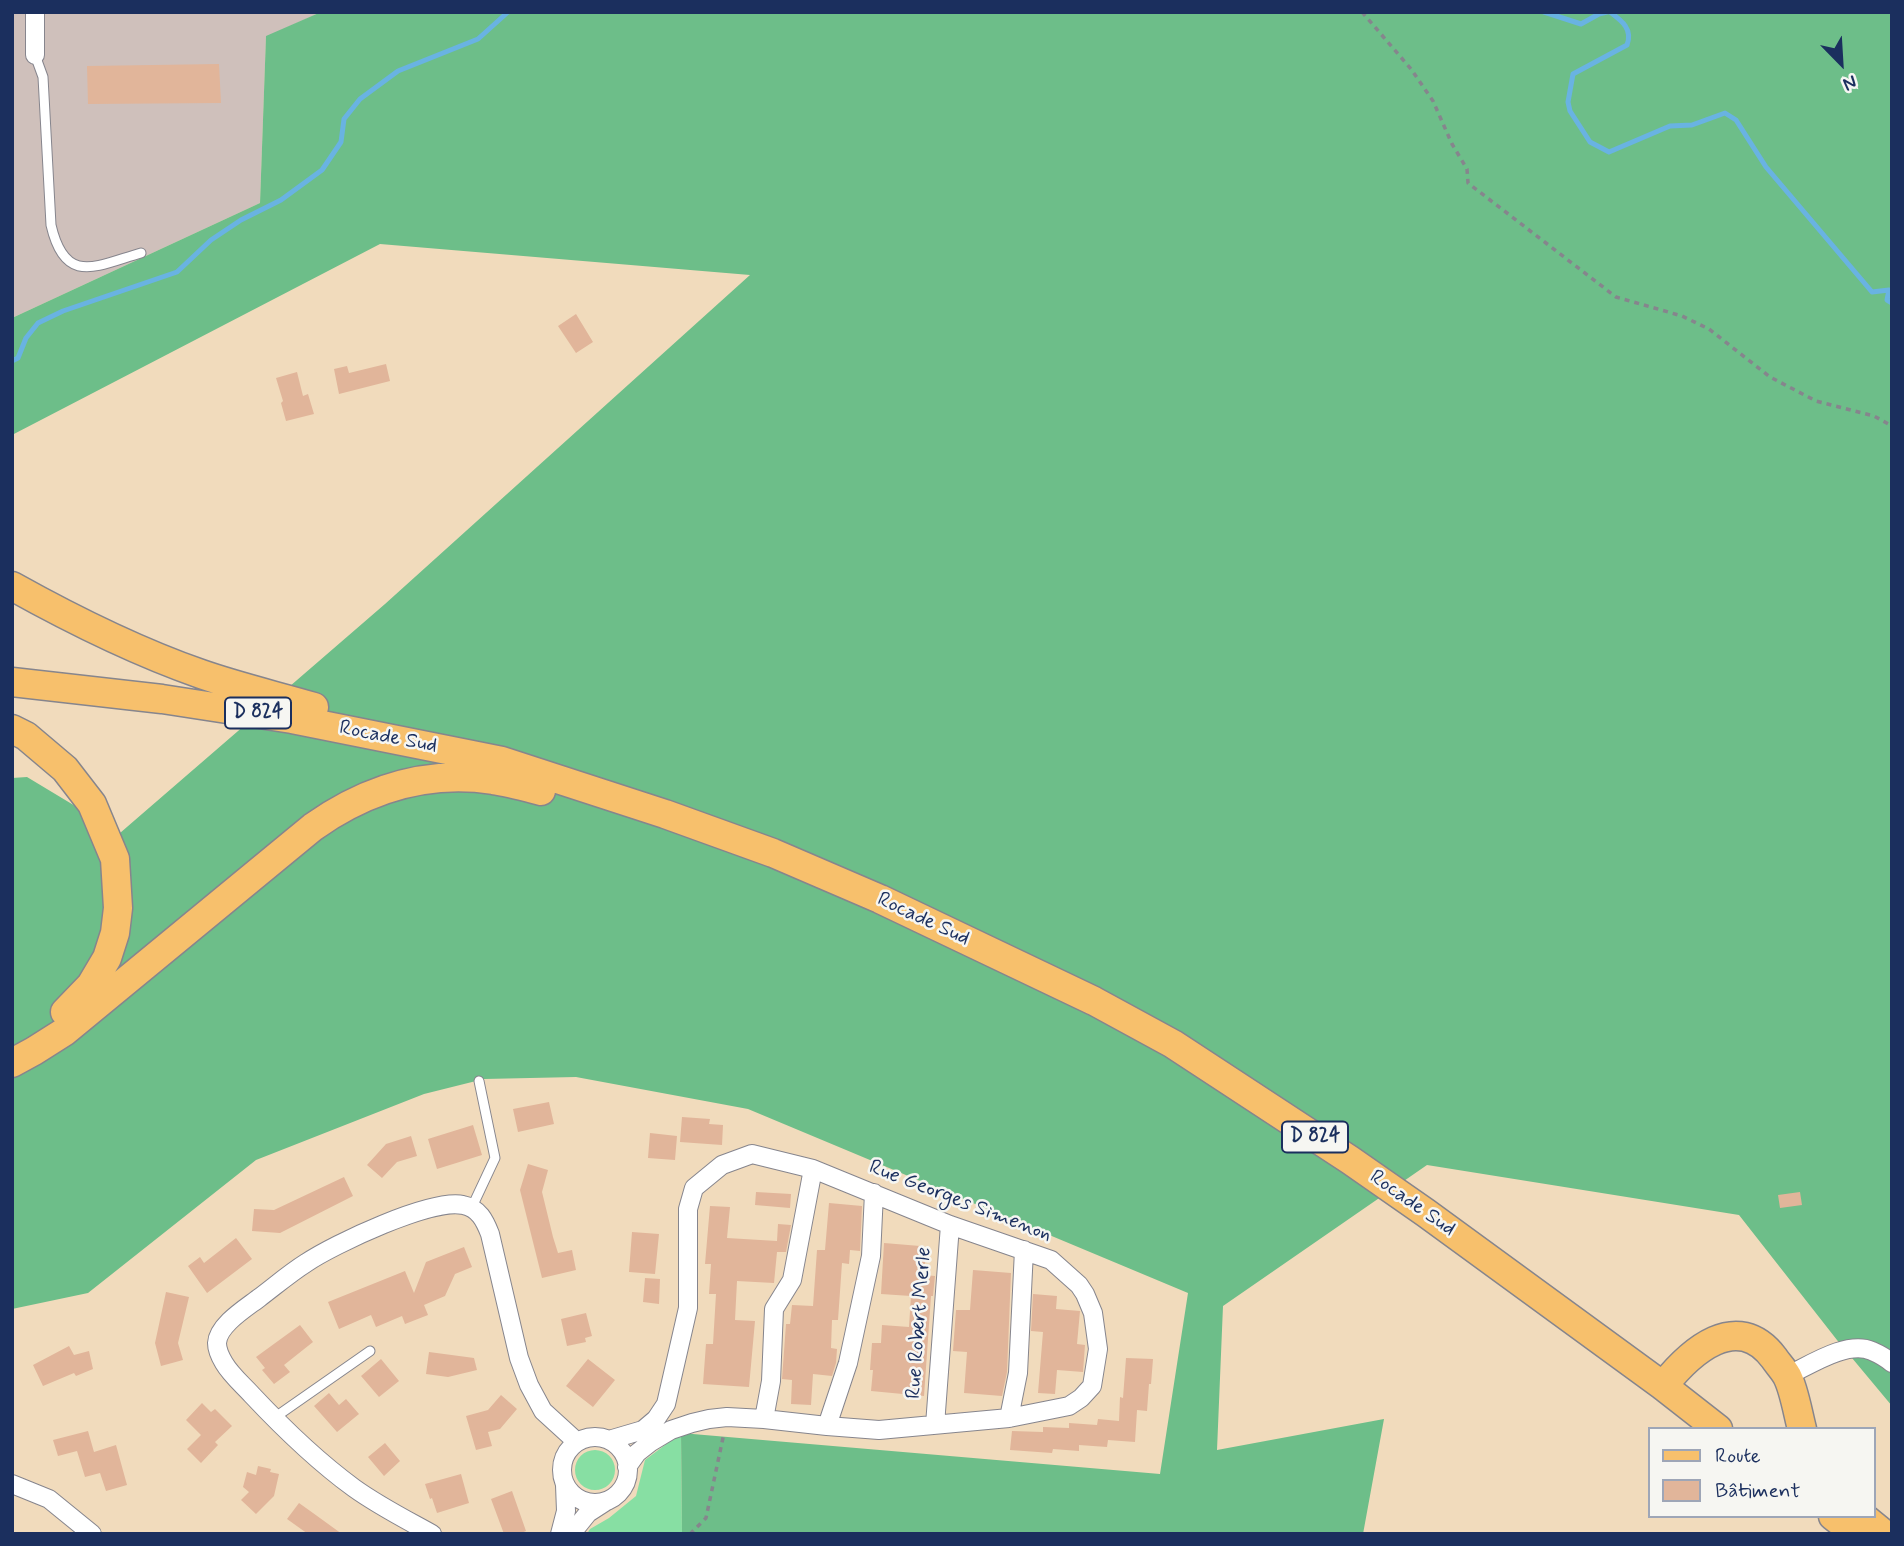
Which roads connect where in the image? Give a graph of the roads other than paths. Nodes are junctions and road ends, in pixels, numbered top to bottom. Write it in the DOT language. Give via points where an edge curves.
graph roads {
  1 [pos="35,12"];
  2 [pos="35,55"];
  3 [pos="141,253"];
  4 [pos="12,586"];
  5 [pos="12,682"];
  6 [pos="12,729"];
  7 [pos="502,761"];
  8 [pos="880,899"];
  9 [pos="12,1043"];
  10 [pos="12,1063"];
  11 [pos="479,1081"];
  12 [pos="813,1169"];
  13 [pos="874,1193"];
  14 [pos="472,1207"];
  15 [pos="950,1225"];
  16 [pos="1024,1250"];
  17 [pos="370,1351"];
  18 [pos="1892,1363"];
  19 [pos="1787,1376"];
  20 [pos="1663,1386"];
  21 [pos="274,1418"];
  22 [pos="1009,1418"];
  23 [pos="764,1419"];
  24 [pos="935,1425"];
  25 [pos="827,1426"];
  26 [pos="1715,1427"];
  27 [pos="1801,1427"];
  28 [pos="609,1440"];
  29 [pos="577,1442"];
  30 [pos="627,1467"];
  31 [pos="12,1484"];
  32 [pos="565,1485"];
  33 [pos="605,1502"];
  34 [pos="1836,1518"];
  35 [pos="1864,1518"];
  36 [pos="92,1534"];
  37 [pos="432,1534"];
  38 [pos="560,1534"];
  39 [pos="571,1534"];
  40 [pos="1856,1534"];
  41 [pos="1884,1534"];
  1 -- 2 [label="street"];
  2 -- 3 [label="lane" via="43,77 56,245 74,265 92,267"];
  4 -- 7 [label="main road" via="113,640 203,675"];
  5 -- 7 [label="main road, Rocade Sud / D 824" via="292,719"];
  6 -- 9 [label="main road" via="65,769 92,804 115,859 118,908 107,958 92,985 50,1024"];
  7 -- 8 [label="main road, Rocade Sud / D 824" via="773,853"];
  8 -- 10 [label="main road" via="562,796 493,780 421,780 391,786 335,811 88,1013"];
  8 -- 20 [label="main road, Rocade Sud / D 824" via="1173,1044 1394,1190"];
  11 -- 14 [label="lane" via="495,1158"];
  12 -- 13 [label="street, Rue Georges Simenon"];
  12 -- 23 [label="street" via="792,1280 774,1309 771,1381"];
  12 -- 28 [label="street, Rue Georges Simenon" via="752,1154 722,1165 694,1188 688,1209 688,1308 666,1404 643,1430"];
  13 -- 15 [label="street, Rue Georges Simenon"];
  13 -- 25 [label="street" via="871,1256 848,1363"];
  14 -- 21 [label="street" via="438,1206 367,1231 307,1262 235,1316 220,1332 219,1352 224,1364"];
  14 -- 29 [label="street" via="490,1234 529,1385 543,1411"];
  15 -- 16 [label="street, Rue Georges Simenon"];
  15 -- 24 [label="street, Rue Robert Merle"];
  16 -- 22 [label="street" via="1018,1373"];
  16 -- 22 [label="street, Rue Georges Simenon" via="1051,1260 1079,1285 1096,1322 1098,1349 1092,1386 1082,1398 1069,1406"];
  17 -- 21 [label="lane"];
  18 -- 19 [label="street" via="1870,1349 1852,1348"];
  19 -- 20 [label="main road" via="1756,1342 1725,1337 1703,1345"];
  19 -- 27 [label="main road"];
  20 -- 26 [label="main road, Rocade Sud / D 824"];
  21 -- 37 [label="street" via="352,1486"];
  22 -- 24 [label="street, Rue Georges Simenon"];
  23 -- 25 [label="street, Rue Georges Simenon"];
  23 -- 30 [label="street, Rue Georges Simenon" via="727,1417 671,1430 637,1453"];
  24 -- 25 [label="street, Rue Georges Simenon" via="879,1430"];
  28 -- 29 [label="street" via="593,1437"];
  28 -- 30 [label="street" via="619,1448"];
  29 -- 32 [label="street" via="564,1457"];
  30 -- 33 [label="street" via="621,1491"];
  31 -- 36 [label="street" via="49,1499"];
  32 -- 33 [label="street" via="586,1503"];
  32 -- 38 [label="street" via="566,1511"];
  33 -- 39 [label="street"];
  34 -- 40 [label="main road"];
  35 -- 41 [label="main road"];
}
